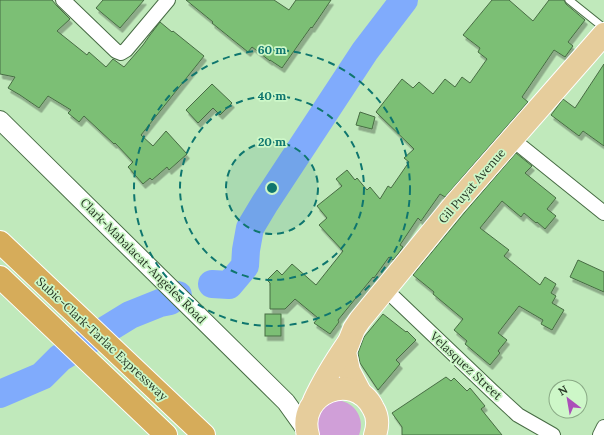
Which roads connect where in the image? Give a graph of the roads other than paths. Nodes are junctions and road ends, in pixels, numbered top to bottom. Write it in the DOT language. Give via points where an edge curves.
graph roads {
  1 [pos="63,0"];
  2 [pos="168,0"];
  3 [pos="569,0"];
  4 [pos="604,28"];
  5 [pos="604,34"];
  6 [pos="0,120"];
  7 [pos="512,139"];
  8 [pos="604,213"];
  9 [pos="0,242"];
  10 [pos="0,277"];
  11 [pos="385,289"];
  12 [pos="348,344"];
  13 [pos="361,394"];
  14 [pos="281,398"];
  15 [pos="311,405"];
  16 [pos="604,427"];
  17 [pos="378,432"];
  18 [pos="307,433"];
  19 [pos="166,435"];
  20 [pos="204,435"];
  21 [pos="553,435"];
  22 [pos="600,435"];
  1 -- 2 [label="street" via="116,52 126,50"];
  3 -- 4 [label="lane"];
  5 -- 7 [label="main road, Gil Puyat Avenue"];
  6 -- 14 [label="street, Clark-Mabalacat-Angeles Road"];
  7 -- 8 [label="street"];
  7 -- 11 [label="main road, Gil Puyat Avenue"];
  9 -- 20 [label="highway, Subic-Clark-Tarlac Expressway"];
  10 -- 19 [label="highway, Subic-Clark-Tarlac Expressway"];
  11 -- 12 [label="main road, Gil Puyat Avenue" via="360,320"];
  11 -- 21 [label="street, Velasquez Street" via="518,415"];
  12 -- 13 [label="main road, Gil Puyat Avenue" via="345,352 349,371"];
  12 -- 15 [label="main road, Gil Puyat Avenue"];
  13 -- 15 [label="main road" via="339,388 325,392"];
  13 -- 17 [label="main road, Gil Puyat Avenue" via="372,404"];
  14 -- 15 [label="street"];
  14 -- 18 [label="street, Clark-Mabalacat-Angeles Road"];
  15 -- 18 [label="main road, Gil Puyat Avenue" via="307,416"];
  16 -- 22 [label="street"];
}
